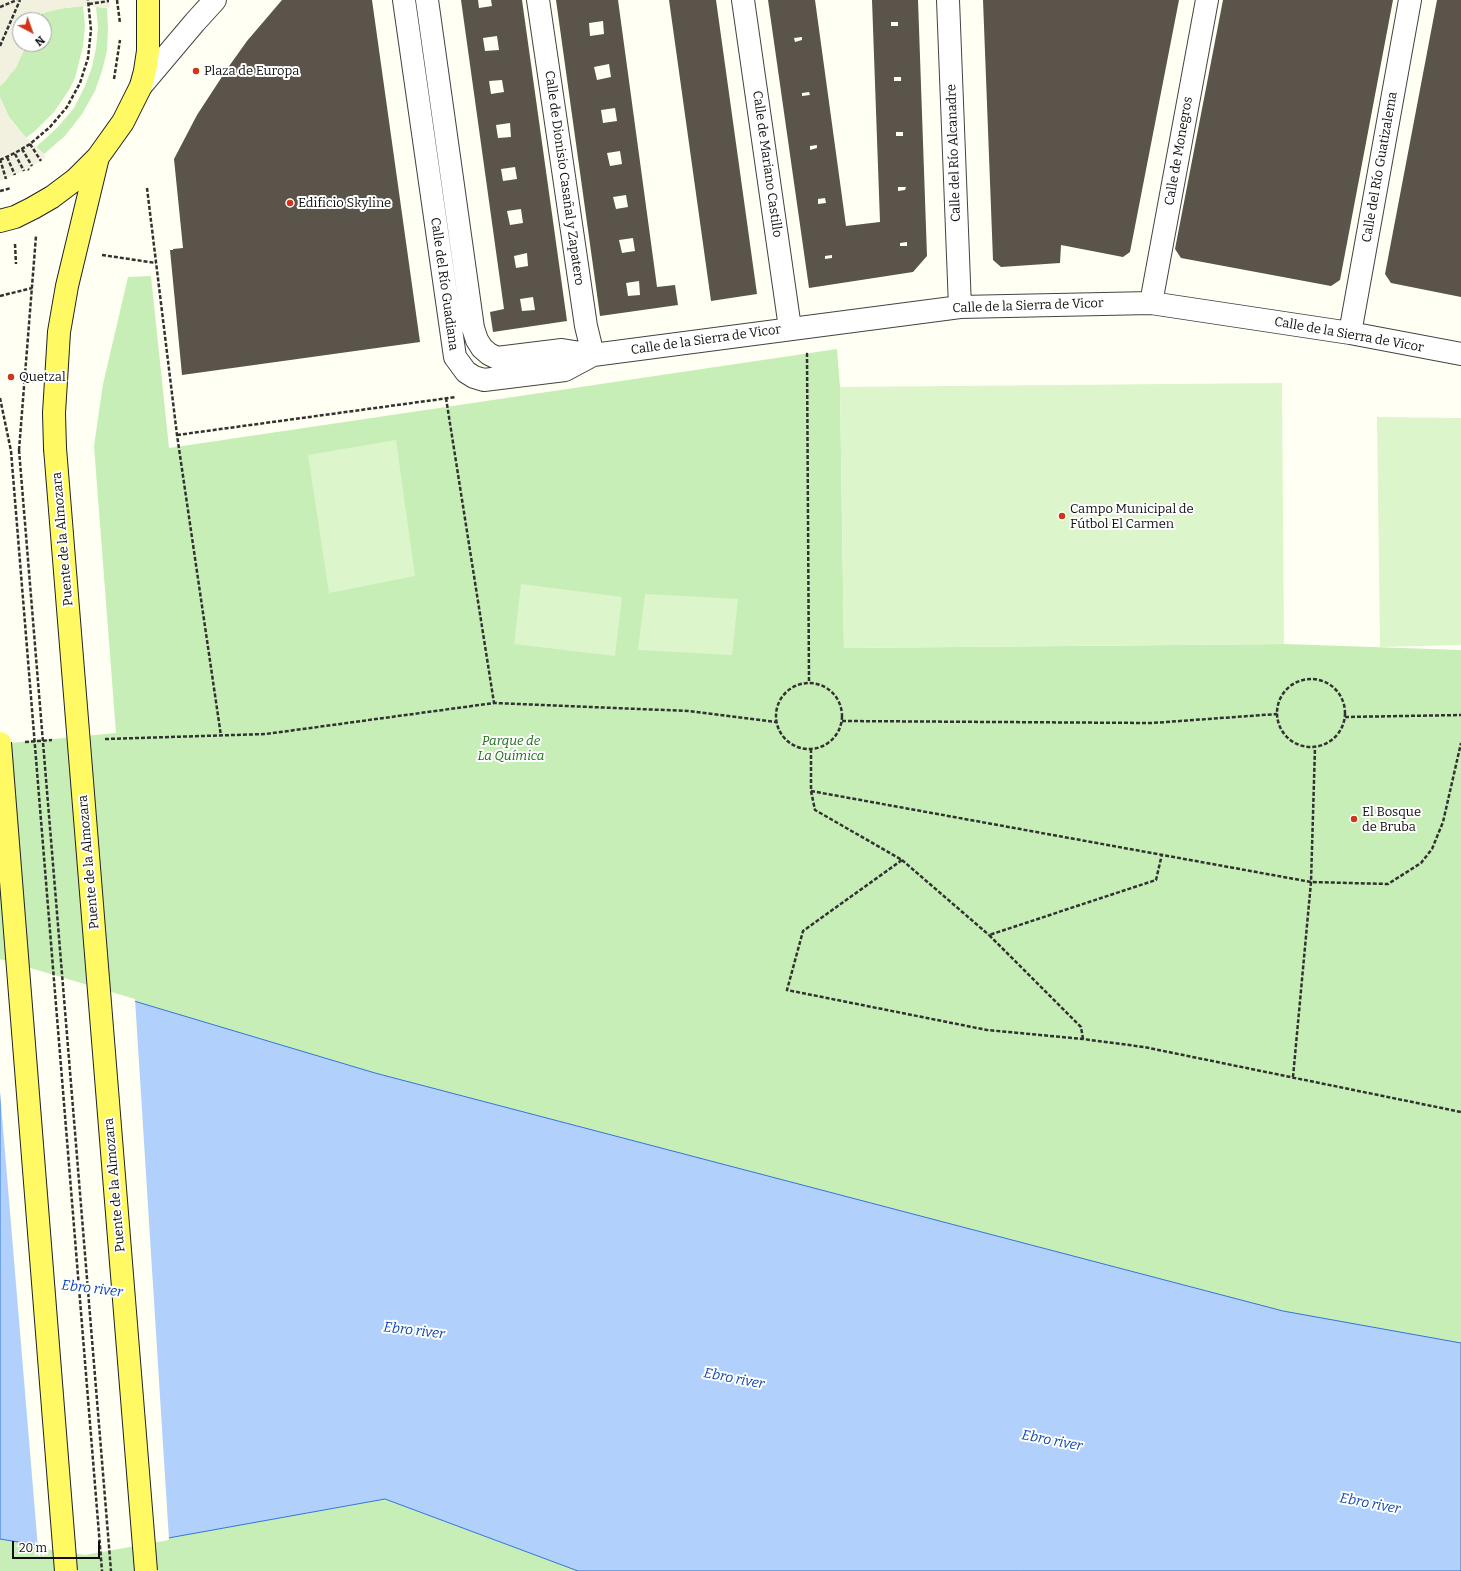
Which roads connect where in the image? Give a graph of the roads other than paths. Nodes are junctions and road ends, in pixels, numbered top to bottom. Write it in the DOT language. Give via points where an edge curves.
graph roads {
  1 [pos="148,0"];
  2 [pos="215,0"];
  3 [pos="404,0"];
  4 [pos="428,0"];
  5 [pos="538,0"];
  6 [pos="743,0"];
  7 [pos="948,0"];
  8 [pos="1207,0"];
  9 [pos="1410,0"];
  10 [pos="141,86"];
  11 [pos="98,157"];
  12 [pos="0,221"];
  13 [pos="1151,303"];
  14 [pos="960,307"];
  15 [pos="790,328"];
  16 [pos="1350,333"];
  17 [pos="1461,354"];
  18 [pos="593,355"];
  19 [pos="0,743"];
  20 [pos="66,1571"];
  21 [pos="146,1571"];
  1 -- 10 [label="main road" via="148,51"];
  2 -- 10 [label="street"];
  3 -- 18 [label="street, Calle del Río Guadiana" via="457,361 474,378 484,380 565,370"];
  4 -- 18 [label="street, Calle del Río Guadiana" via="473,328 477,340 482,348 497,358 562,350"];
  5 -- 18 [label="street, Calle de Dionisio Casañal y Zapatero" via="586,326"];
  6 -- 15 [label="street, Calle de Mariano Castillo"];
  7 -- 14 [label="street, Calle del Río Alcanadre"];
  8 -- 13 [label="street, Calle de Monegros"];
  9 -- 16 [label="street, Calle del Río Guatizalema"];
  10 -- 11 [label="main road" via="123,122"];
  11 -- 12 [label="main road" via="76,179 52,197 15,217"];
  11 -- 21 [label="main road, Puente de la Almozara, bridge" via="66,286 59,332 54,413 55,448"];
  13 -- 14 [label="street, Calle de la Sierra de Vicor"];
  13 -- 16 [label="street, Calle de la Sierra de Vicor"];
  14 -- 15 [label="street, Calle de la Sierra de Vicor"];
  15 -- 18 [label="street, Calle de la Sierra de Vicor"];
  16 -- 17 [label="street, Calle de la Sierra de Vicor"];
  19 -- 20 [label="main road, bridge"];
}
